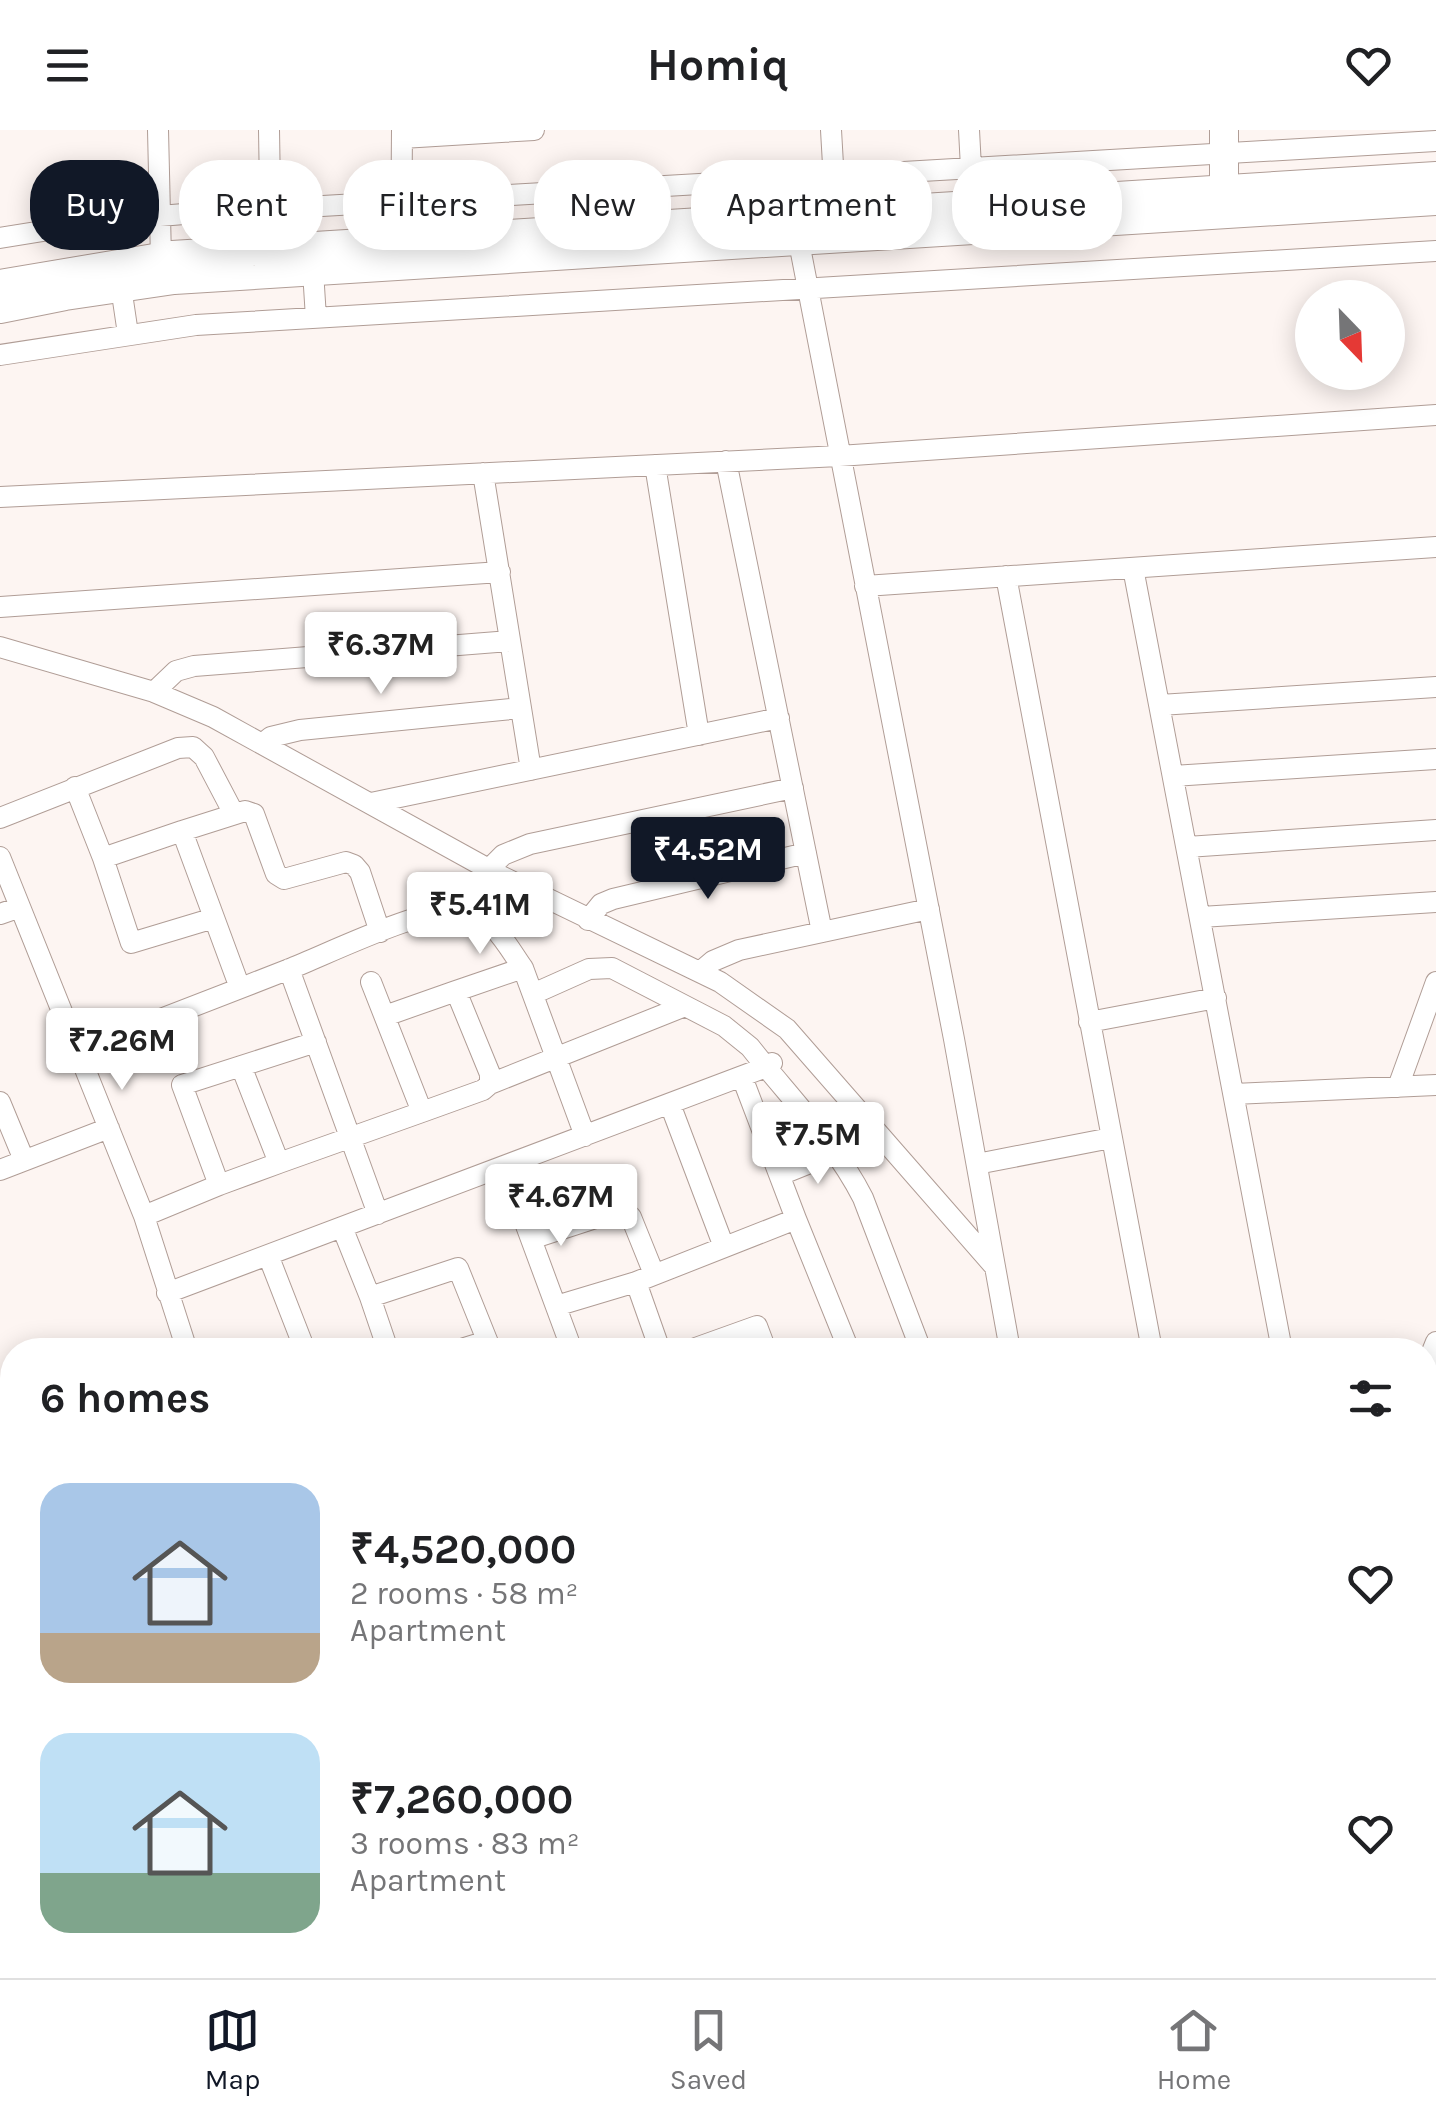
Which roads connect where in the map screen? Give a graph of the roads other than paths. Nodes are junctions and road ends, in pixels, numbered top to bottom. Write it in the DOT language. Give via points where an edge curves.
graph roads {
  1 [pos="158,130"];
  2 [pos="268,130"];
  3 [pos="534,130"];
  4 [pos="831,130"];
  5 [pos="969,130"];
  6 [pos="402,134"];
  7 [pos="1224,141"];
  8 [pos="1436,142"];
  9 [pos="268,160"];
  10 [pos="402,160"];
  11 [pos="833,160"];
  12 [pos="971,160"];
  13 [pos="1046,160"];
  14 [pos="1436,177"];
  15 [pos="691,184"];
  16 [pos="1224,190"];
  17 [pos="514,195"];
  18 [pos="1122,197"];
  19 [pos="1436,200"];
  20 [pos="179,215"];
  21 [pos="160,216"];
  22 [pos="932,226"];
  23 [pos="691,237"];
  24 [pos="0,238"];
  25 [pos="400,250"];
  26 [pos="799,250"];
  27 [pos="270,251"];
  28 [pos="1436,251"];
  29 [pos="400,255"];
  30 [pos="162,258"];
  31 [pos="313,271"];
  32 [pos="0,285"];
  33 [pos="122,287"];
  34 [pos="806,289"];
  35 [pos="0,308"];
  36 [pos="316,318"];
  37 [pos="128,334"];
  38 [pos="0,354"];
  39 [pos="1436,415"];
  40 [pos="839,456"];
  41 [pos="726,461"];
  42 [pos="656,464"];
  43 [pos="484,473"];
  44 [pos="0,496"];
  45 [pos="1436,547"];
  46 [pos="1133,568"];
  47 [pos="500,572"];
  48 [pos="1006,576"];
  49 [pos="865,586"];
  50 [pos="0,607"];
  51 [pos="510,641"];
  52 [pos="0,647"];
  53 [pos="1436,688"];
  54 [pos="154,692"];
  55 [pos="1160,705"];
  56 [pos="521,708"];
  57 [pos="779,718"];
  58 [pos="699,735"];
  59 [pos="262,744"];
  60 [pos="1436,759"];
  61 [pos="531,770"];
  62 [pos="1174,776"];
  63 [pos="75,787"];
  64 [pos="793,788"];
  65 [pos="370,804"];
  66 [pos="234,814"];
  67 [pos="0,818"];
  68 [pos="1436,830"];
  69 [pos="182,831"];
  70 [pos="1187,847"];
  71 [pos="806,852"];
  72 [pos="0,856"];
  73 [pos="103,858"];
  74 [pos="490,892"];
  75 [pos="1436,902"];
  76 [pos="929,909"];
  77 [pos="10,910"];
  78 [pos="1201,917"];
  79 [pos="214,918"];
  80 [pos="588,920"];
  81 [pos="380,932"];
  82 [pos="822,932"];
  83 [pos="524,968"];
  84 [pos="289,969"];
  85 [pos="700,972"];
  86 [pos="371,982"];
  87 [pos="1436,982"];
  88 [pos="240,988"];
  89 [pos="456,991"];
  90 [pos="533,994"];
  91 [pos="1216,998"];
  92 [pos="686,1006"];
  93 [pos="385,1016"];
  94 [pos="1089,1022"];
  95 [pos="316,1042"];
  96 [pos="802,1044"];
  97 [pos="78,1052"];
  98 [pos="556,1059"];
  99 [pos="773,1063"];
  100 [pos="241,1066"];
  101 [pos="742,1077"];
  102 [pos="490,1084"];
  103 [pos="1436,1086"];
  104 [pos="1398,1087"];
  105 [pos="1234,1094"];
  106 [pos="0,1102"];
  107 [pos="670,1104"];
  108 [pos="422,1112"];
  109 [pos="109,1128"];
  110 [pos="350,1136"];
  111 [pos="586,1136"];
  112 [pos="1110,1138"];
  113 [pos="837,1152"];
  114 [pos="24,1160"];
  115 [pos="279,1163"];
  116 [pos="977,1164"];
  117 [pos="504,1166"];
  118 [pos="0,1170"];
  119 [pos="780,1175"];
  120 [pos="219,1185"];
  121 [pos="378,1214"];
  122 [pos="144,1216"];
  123 [pos="796,1218"];
  124 [pos="342,1227"];
  125 [pos="530,1239"];
  126 [pos="724,1247"];
  127 [pos="268,1255"];
  128 [pos="995,1267"];
  129 [pos="645,1278"];
  130 [pos="167,1293"];
  131 [pos="370,1298"];
  132 [pos="556,1306"];
  133 [pos="183,1338"];
  134 [pos="300,1338"];
  135 [pos="384,1338"];
  136 [pos="486,1338"];
  137 [pos="568,1338"];
  138 [pos="658,1338"];
  139 [pos="724,1338"];
  140 [pos="762,1338"];
  141 [pos="844,1338"];
  142 [pos="916,1338"];
  143 [pos="1008,1338"];
  144 [pos="1150,1338"];
  145 [pos="1280,1338"];
  1 -- 21 [label="street"];
  2 -- 9 [label="street"];
  3 -- 6 [label="street"];
  4 -- 11 [label="street"];
  5 -- 12 [label="street"];
  6 -- 10 [label="street"];
  7 -- 8 [label="street"];
  7 -- 13 [label="street"];
  7 -- 16 [label="street"];
  14 -- 16 [label="main road"];
  15 -- 17 [label="street"];
  16 -- 18 [label="main road"];
  19 -- 22 [label="main road"];
  20 -- 21 [label="street"];
  21 -- 24 [label="street"];
  21 -- 30 [label="street"];
  23 -- 29 [label="main road"];
  25 -- 29 [label="street"];
  26 -- 34 [label="street"];
  27 -- 29 [label="main road"];
  27 -- 30 [label="main road"];
  28 -- 34 [label="street"];
  29 -- 31 [label="main road"];
  30 -- 32 [label="main road"];
  31 -- 33 [label="main road"];
  31 -- 36 [label="street"];
  33 -- 35 [label="main road"];
  33 -- 37 [label="street"];
  34 -- 36 [label="street"];
  34 -- 40 [label="street"];
  36 -- 37 [label="street"];
  37 -- 38 [label="street"];
  39 -- 40 [label="street"];
  40 -- 41 [label="street"];
  40 -- 49 [label="street"];
  41 -- 42 [label="street"];
  41 -- 57 [label="street"];
  42 -- 43 [label="street"];
  42 -- 58 [label="street"];
  43 -- 44 [label="street"];
  43 -- 47 [label="street"];
  45 -- 46 [label="street"];
  46 -- 48 [label="street"];
  46 -- 55 [label="street"];
  47 -- 50 [label="street"];
  47 -- 51 [label="street"];
  48 -- 49 [label="street"];
  48 -- 94 [label="street"];
  49 -- 76 [label="street"];
  51 -- 54 [label="street" via="194,666 176,670"];
  51 -- 56 [label="street"];
  52 -- 54 [label="street"];
  53 -- 55 [label="street"];
  54 -- 59 [label="street"];
  55 -- 62 [label="street"];
  56 -- 59 [label="street" via="300,730"];
  56 -- 61 [label="street"];
  57 -- 58 [label="street"];
  57 -- 64 [label="street"];
  58 -- 61 [label="street"];
  59 -- 65 [label="street"];
  60 -- 62 [label="street"];
  61 -- 65 [label="street"];
  62 -- 70 [label="street"];
  63 -- 66 [label="street" via="193,747"];
  63 -- 67 [label="street"];
  63 -- 73 [label="street"];
  64 -- 71 [label="street"];
  64 -- 74 [label="street" via="530,844 503,855"];
  65 -- 74 [label="street"];
  66 -- 69 [label="street"];
  66 -- 81 [label="street" via="254,814 276,874 284,879 354,864"];
  68 -- 70 [label="street"];
  69 -- 73 [label="street"];
  69 -- 79 [label="street"];
  70 -- 78 [label="street"];
  71 -- 80 [label="street" via="613,899"];
  71 -- 82 [label="street"];
  72 -- 77 [label="street"];
  73 -- 79 [label="street" via="131,943"];
  74 -- 80 [label="street"];
  74 -- 81 [label="street" via="466,910"];
  74 -- 83 [label="street" via="495,929"];
  75 -- 78 [label="street"];
  76 -- 82 [label="street"];
  76 -- 116 [label="street"];
  77 -- 97 [label="street"];
  78 -- 91 [label="street"];
  79 -- 88 [label="street"];
  80 -- 85 [label="street"];
  81 -- 84 [label="street"];
  82 -- 85 [label="street" via="726,955"];
  83 -- 89 [label="street"];
  83 -- 90 [label="street"];
  84 -- 88 [label="street"];
  84 -- 95 [label="street"];
  85 -- 96 [label="street" via="756,1005"];
  86 -- 93 [label="street"];
  87 -- 104 [label="street"];
  88 -- 97 [label="street"];
  89 -- 93 [label="street"];
  89 -- 102 [label="street"];
  90 -- 92 [label="street" via="588,969 612,968"];
  90 -- 98 [label="street"];
  91 -- 94 [label="street"];
  91 -- 105 [label="street"];
  92 -- 98 [label="street"];
  92 -- 99 [label="street"];
  93 -- 108 [label="street"];
  94 -- 112 [label="street"];
  95 -- 100 [label="street"];
  95 -- 110 [label="street"];
  96 -- 99 [label="street"];
  96 -- 128 [label="street"];
  97 -- 109 [label="street"];
  98 -- 102 [label="street"];
  98 -- 111 [label="street"];
  99 -- 101 [label="street"];
  99 -- 113 [label="street"];
  100 -- 115 [label="street"];
  100 -- 120 [label="street" via="182,1085"];
  101 -- 107 [label="street"];
  101 -- 119 [label="street"];
  102 -- 108 [label="street"];
  103 -- 104 [label="street"];
  104 -- 105 [label="street"];
  105 -- 145 [label="street"];
  106 -- 114 [label="street"];
  107 -- 111 [label="street"];
  107 -- 126 [label="street"];
  108 -- 110 [label="street"];
  109 -- 114 [label="street"];
  109 -- 122 [label="street"];
  110 -- 115 [label="street"];
  110 -- 121 [label="street"];
  111 -- 117 [label="street"];
  112 -- 116 [label="street"];
  112 -- 144 [label="street"];
  113 -- 119 [label="street"];
  113 -- 142 [label="street" via="863,1198"];
  114 -- 118 [label="street"];
  115 -- 120 [label="street"];
  116 -- 128 [label="street"];
  117 -- 121 [label="street"];
  117 -- 125 [label="street"];
  119 -- 123 [label="street"];
  120 -- 122 [label="street"];
  121 -- 124 [label="street"];
  122 -- 130 [label="street"];
  123 -- 126 [label="street"];
  123 -- 141 [label="street"];
  124 -- 127 [label="street"];
  124 -- 131 [label="street"];
  125 -- 129 [label="street" via="623,1210 631,1217"];
  125 -- 132 [label="street"];
  126 -- 129 [label="street"];
  127 -- 130 [label="street"];
  127 -- 134 [label="street"];
  128 -- 143 [label="street"];
  129 -- 132 [label="street"];
  129 -- 138 [label="street"];
  130 -- 133 [label="street"];
  131 -- 135 [label="street"];
  131 -- 136 [label="street" via="458,1268"];
  132 -- 137 [label="street"];
  139 -- 140 [label="street" via="757,1326"];
}
